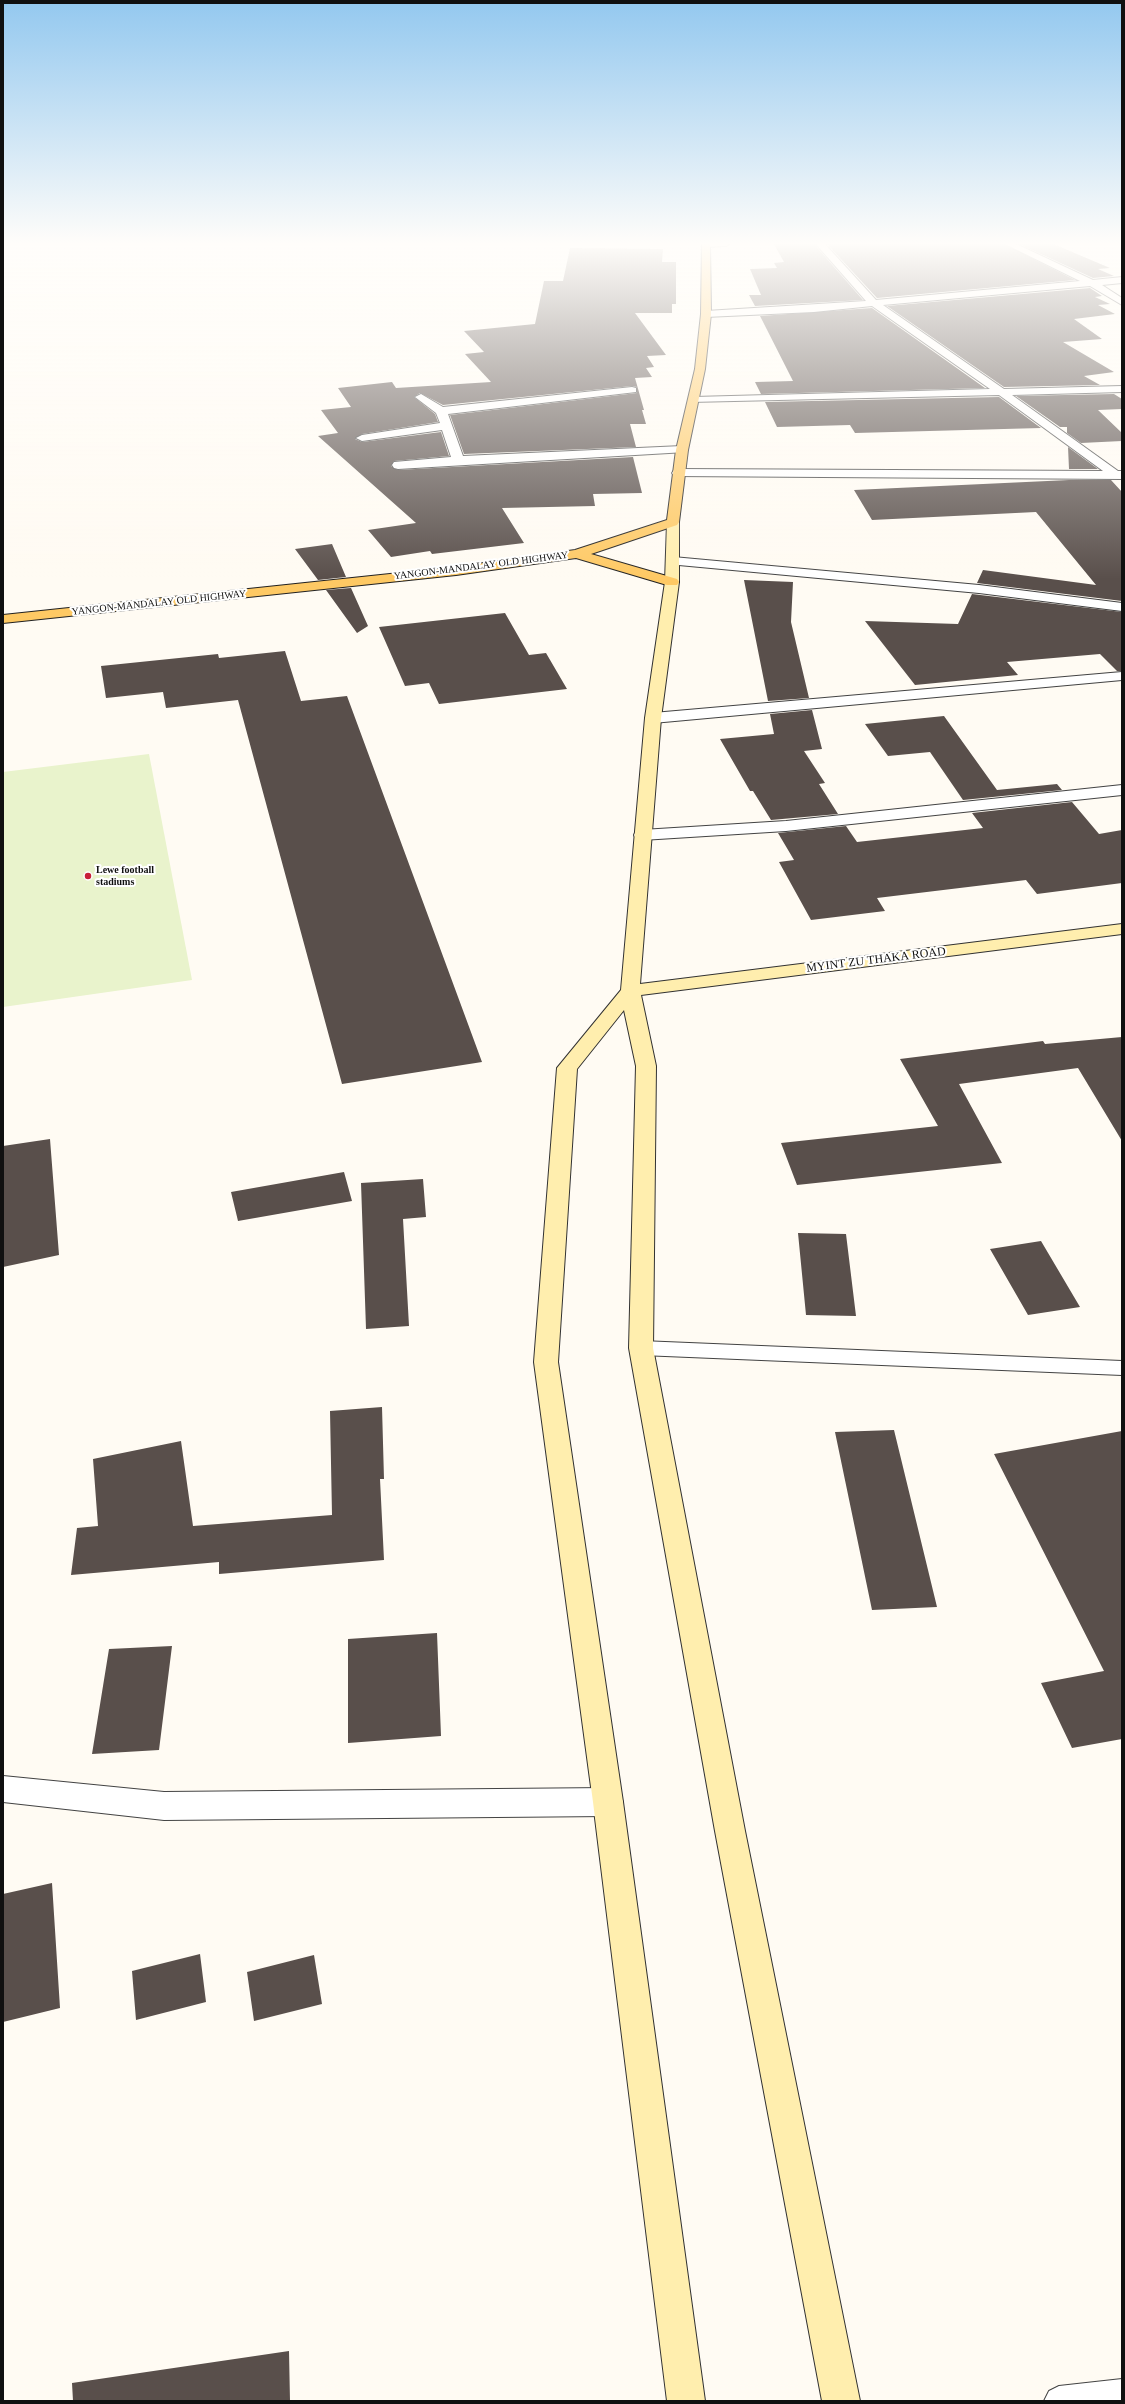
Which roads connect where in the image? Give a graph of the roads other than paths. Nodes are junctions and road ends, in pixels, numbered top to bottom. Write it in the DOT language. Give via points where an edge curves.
graph roads {
  1 [pos="700,355"];
  2 [pos="948,355"];
  3 [pos="1122,389"];
  4 [pos="632,390"];
  5 [pos="1002,393"];
  6 [pos="421,397"];
  7 [pos="694,400"];
  8 [pos="441,411"];
  9 [pos="446,426"];
  10 [pos="362,438"];
  11 [pos="682,450"];
  12 [pos="458,460"];
  13 [pos="398,465"];
  14 [pos="678,473"];
  15 [pos="1120,476"];
  16 [pos="673,522"];
  17 [pos="577,554"];
  18 [pos="672,561"];
  19 [pos="672,582"];
  20 [pos="1122,607"];
  21 [pos="3,619"];
  22 [pos="1122,676"];
  23 [pos="653,718"];
  24 [pos="1122,790"];
  25 [pos="642,835"];
  26 [pos="1122,929"];
  27 [pos="630,991"];
  28 [pos="640,1348"];
  29 [pos="1122,1368"];
  30 [pos="3,1788"];
  31 [pos="608,1802"];
  32 [pos="1122,2394"];
  33 [pos="686,2401"];
  34 [pos="841,2401"];
  35 [pos="1059,2401"];
  1 -- 7 [label="main road"];
  2 -- 5 [label="street"];
  3 -- 5 [label="street"];
  4 -- 8 [label="street"];
  5 -- 7 [label="street"];
  5 -- 15 [label="street"];
  6 -- 8 [label="street"];
  7 -- 11 [label="main road"];
  8 -- 9 [label="street"];
  9 -- 10 [label="street"];
  9 -- 12 [label="street"];
  11 -- 12 [label="street"];
  11 -- 14 [label="main road"];
  12 -- 13 [label="street"];
  14 -- 15 [label="street"];
  14 -- 16 [label="main road"];
  16 -- 17 [label="main road, YANGON-MANDALAY OLD HIGHWAY"];
  16 -- 18 [label="street"];
  17 -- 19 [label="main road"];
  17 -- 21 [label="main road, YANGON-MANDALAY OLD HIGHWAY" via="456,571"];
  18 -- 19 [label="street"];
  18 -- 20 [label="street" via="980,589"];
  19 -- 23 [label="street"];
  22 -- 23 [label="street"];
  23 -- 25 [label="street"];
  24 -- 25 [label="street" via="786,826"];
  25 -- 27 [label="street"];
  26 -- 27 [label="street, MYINT ZU THAKA ROAD"];
  27 -- 28 [label="street" via="646,1066"];
  27 -- 31 [label="street" via="567,1068 546,1362"];
  28 -- 29 [label="lane"];
  28 -- 34 [label="street" via="730,1832"];
  30 -- 31 [label="street" via="164,1806"];
  31 -- 33 [label="street"];
  32 -- 35 [label="lane"];
}
